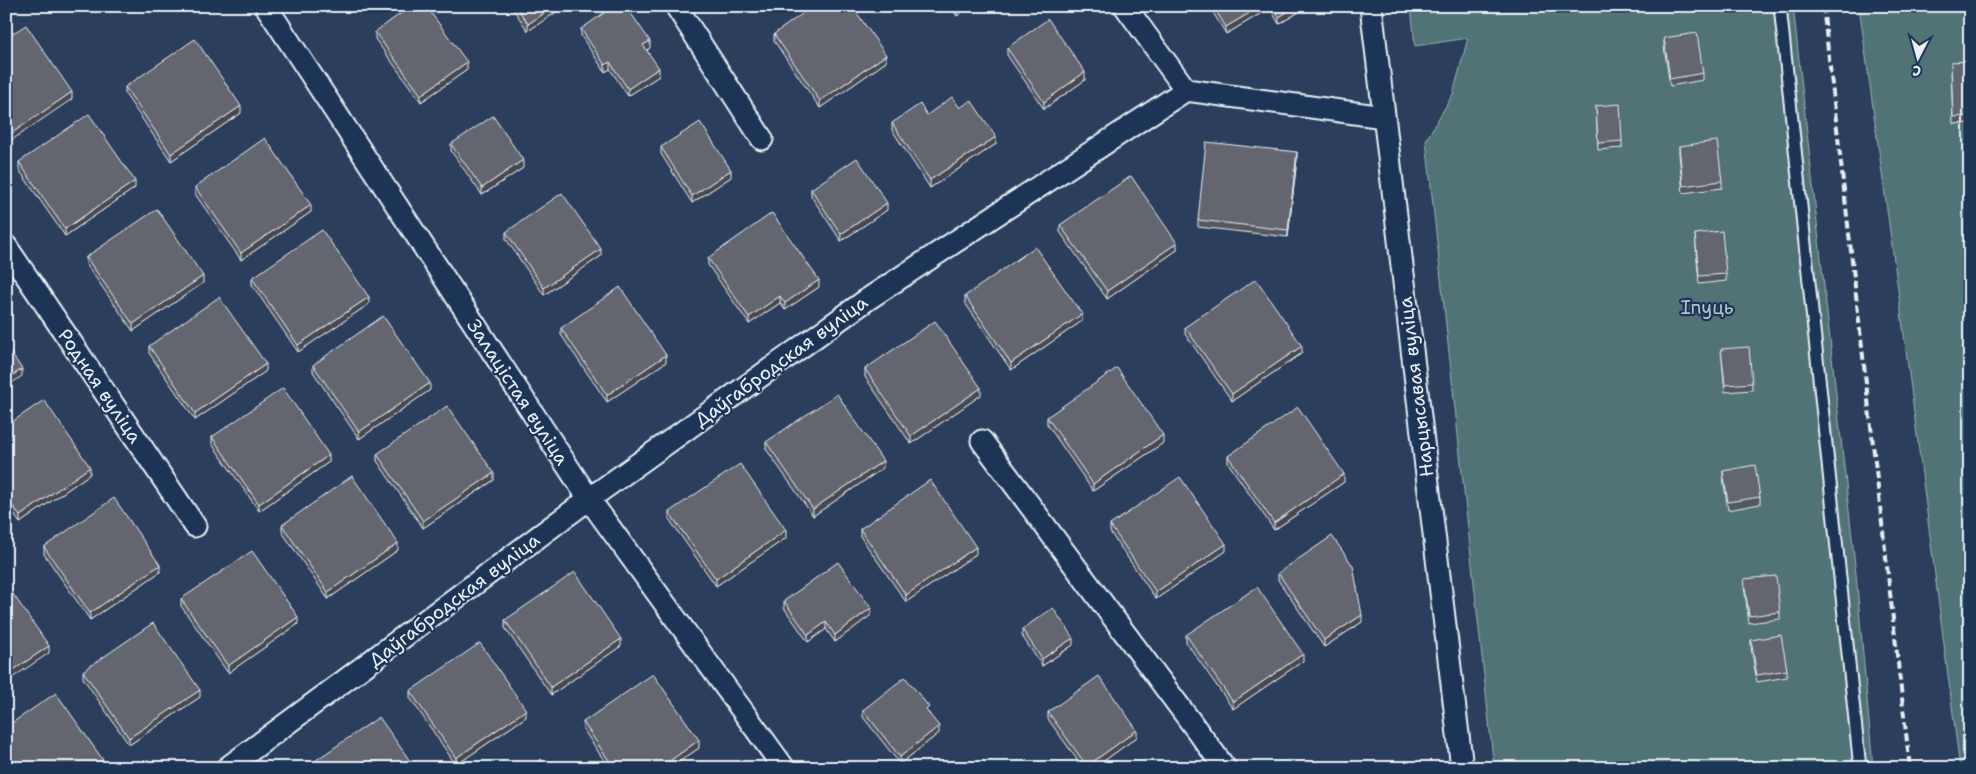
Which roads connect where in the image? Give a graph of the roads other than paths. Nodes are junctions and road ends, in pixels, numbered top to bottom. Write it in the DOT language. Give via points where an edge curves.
graph roads {
  1 [pos="266,6"];
  2 [pos="676,6"];
  3 [pos="1125,6"];
  4 [pos="1371,6"];
  5 [pos="1780,6"];
  6 [pos="1186,90"];
  7 [pos="1384,117"];
  8 [pos="762,138"];
  9 [pos="6,246"];
  10 [pos="982,441"];
  11 [pos="589,499"];
  12 [pos="195,526"];
  13 [pos="227,768"];
  14 [pos="784,768"];
  15 [pos="1225,768"];
  16 [pos="1462,768"];
  17 [pos="1860,768"];
  1 -- 11 [label="street, Залацістая вуліца"];
  2 -- 8 [label="street"];
  3 -- 6 [label="street"];
  4 -- 7 [label="street, Нарцысавая вуліца"];
  5 -- 17 [label="lane"];
  6 -- 7 [label="street"];
  6 -- 11 [label="street, Даўгабродская вуліца" via="868,299"];
  7 -- 16 [label="street, Нарцысавая вуліца"];
  9 -- 12 [label="street, Родная вуліца"];
  10 -- 15 [label="street"];
  11 -- 13 [label="street, Даўгабродская вуліца"];
  11 -- 14 [label="street, Залацістая вуліца"];
}
